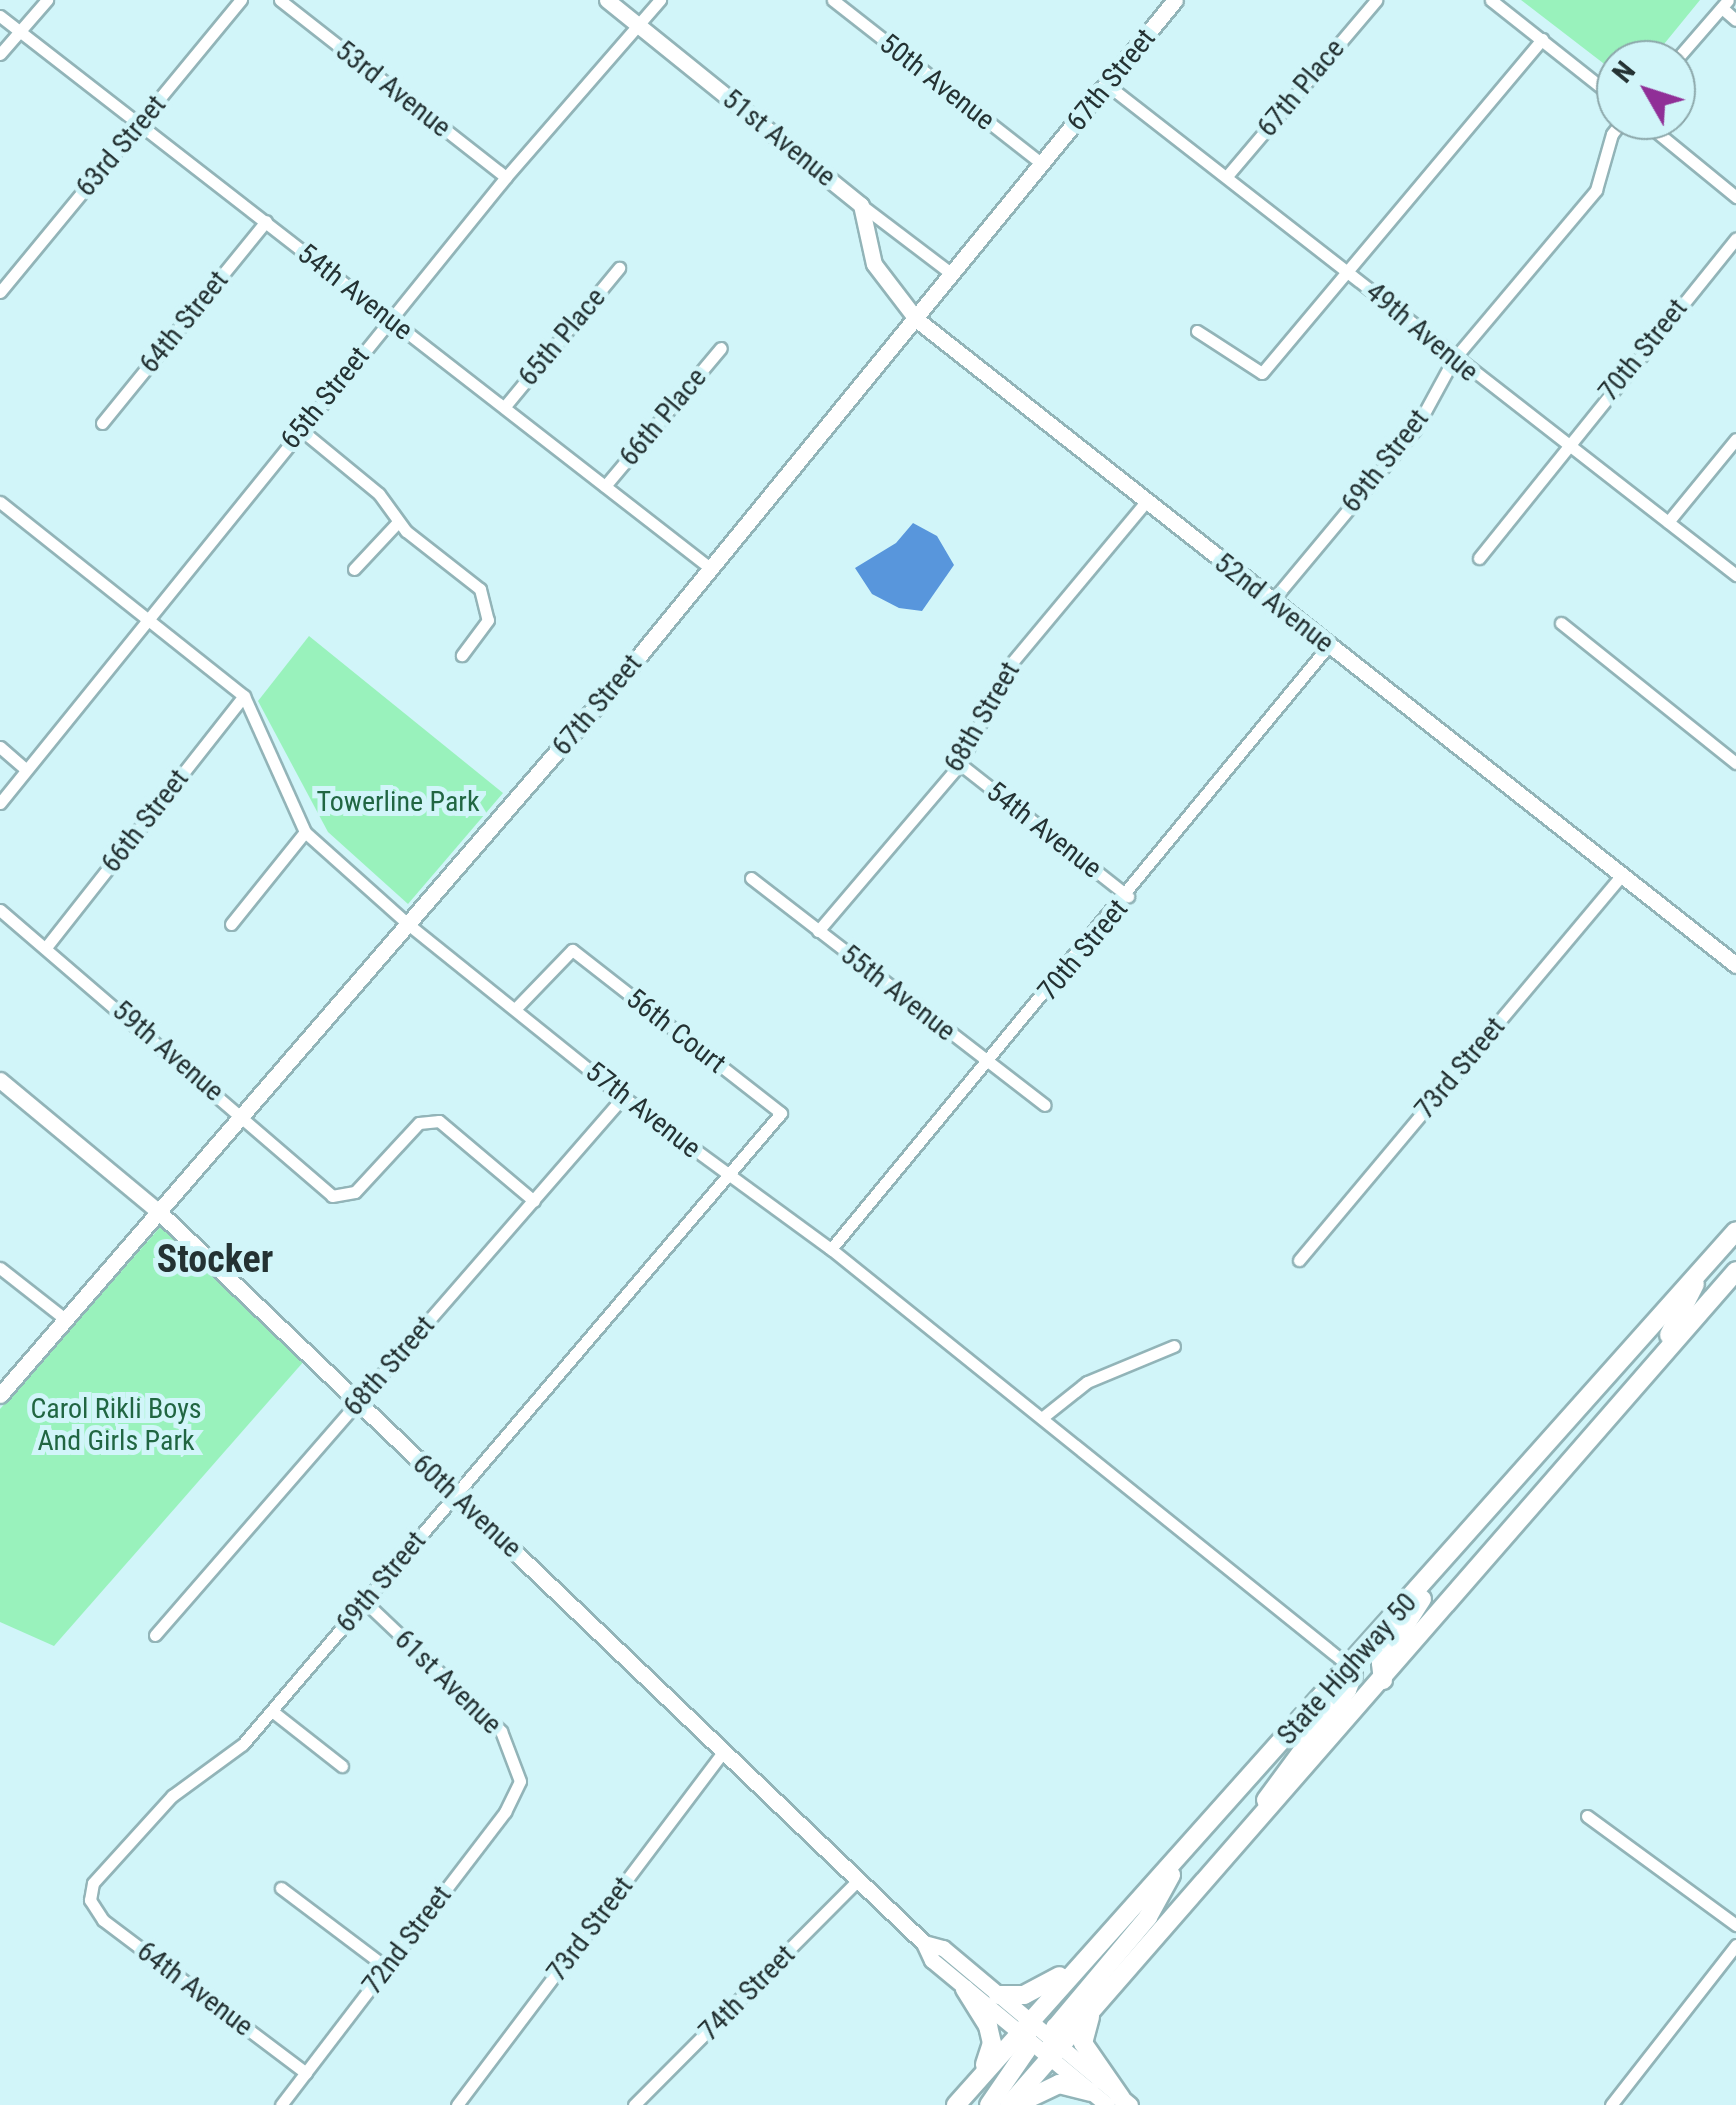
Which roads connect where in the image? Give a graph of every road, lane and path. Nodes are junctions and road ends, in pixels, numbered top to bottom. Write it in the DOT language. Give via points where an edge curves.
graph roads {
  1 [pos="47,0"];
  2 [pos="241,0"];
  3 [pos="280,0"];
  4 [pos="608,0"];
  5 [pos="660,0"];
  6 [pos="833,0"];
  7 [pos="1175,0"];
  8 [pos="1376,0"];
  9 [pos="1491,0"];
  10 [pos="1725,4"];
  11 [pos="0,16"];
  12 [pos="1736,20"];
  13 [pos="640,25"];
  14 [pos="22,32"];
  15 [pos="1542,39"];
  16 [pos="1694,40"];
  17 [pos="0,54"];
  18 [pos="1596,83"];
  19 [pos="1110,87"];
  20 [pos="139,124"];
  21 [pos="1610,140"];
  22 [pos="1667,140"];
  23 [pos="1042,163"];
  24 [pos="1227,176"];
  25 [pos="506,177"];
  26 [pos="1736,196"];
  27 [pos="861,205"];
  28 [pos="266,221"];
  29 [pos="1736,238"];
  30 [pos="619,268"];
  31 [pos="1350,272"];
  32 [pos="952,274"];
  33 [pos="0,292"];
  34 [pos="916,319"];
  35 [pos="389,320"];
  36 [pos="1197,331"];
  37 [pos="721,348"];
  38 [pos="1453,360"];
  39 [pos="506,405"];
  40 [pos="102,423"];
  41 [pos="300,429"];
  42 [pos="1736,440"];
  43 [pos="1566,444"];
  44 [pos="604,486"];
  45 [pos="0,502"];
  46 [pos="1145,503"];
  47 [pos="1668,522"];
  48 [pos="397,523"];
  49 [pos="1478,558"];
  50 [pos="710,568"];
  51 [pos="354,569"];
  52 [pos="1736,575"];
  53 [pos="1272,601"];
  54 [pos="148,616"];
  55 [pos="1561,624"];
  56 [pos="1329,646"];
  57 [pos="462,655"];
  58 [pos="244,696"];
  59 [pos="0,747"];
  60 [pos="1736,763"];
  61 [pos="960,764"];
  62 [pos="25,769"];
  63 [pos="0,803"];
  64 [pos="305,832"];
  65 [pos="1621,876"];
  66 [pos="751,878"];
  67 [pos="1128,896"];
  68 [pos="0,910"];
  69 [pos="230,924"];
  70 [pos="409,925"];
  71 [pos="818,931"];
  72 [pos="47,946"];
  73 [pos="1736,965"];
  74 [pos="517,1007"];
  75 [pos="989,1064"];
  76 [pos="0,1080"];
  77 [pos="623,1097"];
  78 [pos="1045,1105"];
  79 [pos="781,1113"];
  80 [pos="243,1116"];
  81 [pos="731,1178"];
  82 [pos="534,1201"];
  83 [pos="158,1210"];
  84 [pos="1736,1230"];
  85 [pos="831,1249"];
  86 [pos="1299,1260"];
  87 [pos="0,1268"];
  88 [pos="1736,1271"];
  89 [pos="1694,1279"];
  90 [pos="65,1319"];
  91 [pos="1174,1346"];
  92 [pos="1650,1370"];
  93 [pos="0,1395"];
  94 [pos="357,1403"];
  95 [pos="1044,1417"];
  96 [pos="456,1494"];
  97 [pos="1475,1526"];
  98 [pos="365,1602"];
  99 [pos="154,1635"];
  100 [pos="1349,1666"];
  101 [pos="1383,1680"];
  102 [pos="272,1710"];
  103 [pos="723,1752"];
  104 [pos="342,1766"];
  105 [pos="519,1768"];
  106 [pos="1588,1816"];
  107 [pos="1245,1835"];
  108 [pos="1186,1848"];
  109 [pos="858,1880"];
  110 [pos="281,1888"];
  111 [pos="90,1900"];
  112 [pos="1736,1925"];
  113 [pos="924,1943"];
  114 [pos="1736,1945"];
  115 [pos="1085,1959"];
  116 [pos="386,1967"];
  117 [pos="965,1989"];
  118 [pos="998,1995"];
  119 [pos="1093,2010"];
  120 [pos="1024,2031"];
  121 [pos="1053,2048"];
  122 [pos="306,2073"];
  123 [pos="982,2074"];
  124 [pos="1090,2092"];
  125 [pos="1119,2103"];
  126 [pos="281,2105"];
  127 [pos="456,2105"];
  128 [pos="634,2105"];
  129 [pos="956,2105"];
  130 [pos="989,2105"];
  131 [pos="1011,2105"];
  132 [pos="1611,2105"];
  1 -- 14 [label="street"];
  2 -- 20 [label="street, 63rd Street"];
  3 -- 25 [label="street, 53rd Avenue"];
  4 -- 13 [label="street, 51st Avenue"];
  5 -- 13 [label="street, 65th Street"];
  6 -- 23 [label="street, 50th Avenue"];
  7 -- 19 [label="street, 67th Street"];
  8 -- 24 [label="street, 67th Place"];
  9 -- 15 [label="street"];
  10 -- 12 [label="street"];
  10 -- 16 [label="street"];
  11 -- 14 [label="street, 54th Avenue"];
  13 -- 25 [label="street, 65th Street"];
  13 -- 27 [label="street, 51st Avenue"];
  14 -- 17 [label="street"];
  14 -- 20 [label="street, 54th Avenue"];
  15 -- 18 [label="street"];
  15 -- 31 [label="street"];
  19 -- 23 [label="street, 67th Street"];
  19 -- 24 [label="street, 49th Avenue"];
  20 -- 28 [label="street, 54th Avenue"];
  20 -- 33 [label="street, 63rd Street"];
  21 -- 38 [label="street, 69th Street" via="1596,190"];
  22 -- 26 [label="street"];
  23 -- 32 [label="street, 67th Street"];
  24 -- 31 [label="street, 49th Avenue"];
  25 -- 35 [label="street, 65th Street"];
  27 -- 32 [label="street, 51st Avenue"];
  27 -- 34 [label="street, 52nd Avenue" via="874,264"];
  28 -- 35 [label="street, 54th Avenue"];
  28 -- 40 [label="street, 64th Street"];
  29 -- 43 [label="street, 70th Street"];
  30 -- 39 [label="street, 65th Place"];
  31 -- 36 [label="street" via="1262,373"];
  31 -- 38 [label="street, 49th Avenue"];
  32 -- 34 [label="street, 67th Street"];
  34 -- 46 [label="street, 52nd Avenue"];
  34 -- 50 [label="street, 67th Street"];
  35 -- 39 [label="street, 54th Avenue"];
  35 -- 41 [label="street, 65th Street"];
  37 -- 44 [label="street, 66th Place"];
  38 -- 43 [label="street, 49th Avenue"];
  38 -- 53 [label="street, 69th Street" via="1416,428"];
  39 -- 44 [label="street, 54th Avenue"];
  41 -- 48 [label="street" via="379,494"];
  41 -- 54 [label="street, 65th Street"];
  42 -- 47 [label="street"];
  43 -- 47 [label="street, 49th Avenue"];
  43 -- 49 [label="street, 70th Street"];
  44 -- 50 [label="street, 54th Avenue"];
  45 -- 54 [label="street, 57th Avenue"];
  46 -- 53 [label="street, 52nd Avenue"];
  46 -- 61 [label="street, 68th Street" via="1009,666"];
  47 -- 52 [label="street, 49th Avenue"];
  48 -- 51 [label="street"];
  48 -- 57 [label="street" via="473,581 488,602 488,620"];
  50 -- 70 [label="street, 67th Street"];
  53 -- 56 [label="street, 52nd Avenue"];
  54 -- 58 [label="street, 57th Avenue"];
  54 -- 62 [label="street, 65th Street"];
  55 -- 60 [label="street"];
  56 -- 65 [label="street, 52nd Avenue"];
  56 -- 67 [label="street, 70th Street"];
  58 -- 64 [label="street, 57th Avenue"];
  58 -- 72 [label="street, 66th Street"];
  59 -- 62 [label="street"];
  61 -- 67 [label="street, 54th Avenue"];
  61 -- 71 [label="street, 68th Street"];
  62 -- 63 [label="street, 65th Street"];
  64 -- 69 [label="street"];
  64 -- 70 [label="street, 57th Avenue"];
  65 -- 73 [label="street, 52nd Avenue"];
  65 -- 86 [label="street, 73rd Street"];
  66 -- 71 [label="street, 55th Avenue"];
  67 -- 75 [label="street, 70th Street"];
  68 -- 72 [label="street, 59th Avenue"];
  70 -- 74 [label="street, 57th Avenue"];
  70 -- 80 [label="street, 67th Street"];
  71 -- 75 [label="street, 55th Avenue"];
  72 -- 80 [label="street, 59th Avenue"];
  74 -- 77 [label="street, 57th Avenue"];
  74 -- 79 [label="street, 56th Court" via="572,950"];
  75 -- 78 [label="street, 55th Avenue"];
  75 -- 85 [label="street, 70th Street"];
  76 -- 83 [label="street, 60th Avenue"];
  77 -- 81 [label="street, 57th Avenue"];
  77 -- 82 [label="street, 68th Street"];
  79 -- 81 [label="street, 69th Street"];
  80 -- 82 [label="street, 59th Avenue" via="332,1196 355,1192 419,1124 439,1122"];
  80 -- 83 [label="street, 67th Street"];
  81 -- 85 [label="street, 57th Avenue"];
  81 -- 96 [label="street, 69th Street"];
  82 -- 94 [label="street, 68th Street"];
  83 -- 90 [label="street, 67th Street"];
  83 -- 94 [label="street, 60th Avenue"];
  84 -- 89 [label="main road, State Highway 50"];
  85 -- 95 [label="street, 57th Avenue"];
  87 -- 90 [label="street"];
  88 -- 92 [label="main road, State Highway 50"];
  89 -- 92 [label="main road" via="1693,1298"];
  89 -- 97 [label="main road, State Highway 50"];
  90 -- 93 [label="street, 67th Street"];
  91 -- 95 [label="street" via="1086,1382"];
  92 -- 101 [label="main road, State Highway 50"];
  94 -- 96 [label="street, 60th Avenue"];
  94 -- 99 [label="street, 68th Street"];
  95 -- 100 [label="street, 57th Avenue"];
  96 -- 98 [label="street, 69th Street"];
  96 -- 103 [label="street, 60th Avenue"];
  97 -- 100 [label="main road, State Highway 50"];
  97 -- 101 [label="main road" via="1391,1643 1380,1663"];
  98 -- 102 [label="street, 69th Street"];
  98 -- 105 [label="street, 61st Avenue" via="500,1730"];
  100 -- 107 [label="main road" via="1348,1690 1286,1766"];
  100 -- 108 [label="main road, State Highway 50"];
  101 -- 107 [label="main road, State Highway 50"];
  102 -- 104 [label="street"];
  102 -- 111 [label="street, 69th Street" via="219,1767 151,1818 93,1884"];
  103 -- 109 [label="street, 60th Avenue"];
  103 -- 127 [label="street, 73rd Street"];
  105 -- 116 [label="street, 72nd Street" via="504,1812"];
  106 -- 112 [label="street"];
  107 -- 119 [label="main road, State Highway 50"];
  108 -- 115 [label="main road, State Highway 50"];
  108 -- 121 [label="main road" via="1148,1917 1066,2012"];
  109 -- 113 [label="street, 60th Avenue"];
  109 -- 128 [label="street, 74th Street"];
  110 -- 116 [label="street"];
  111 -- 122 [label="street, 64th Avenue" via="104,1920"];
  113 -- 117 [label="street, 60th Avenue" via="932,1960"];
  113 -- 118 [label="street, 60th Avenue" via="943,1948"];
  114 -- 132 [label="street"];
  115 -- 118 [label="main road" via="1034,1991"];
  115 -- 120 [label="main road, State Highway 50"];
  116 -- 122 [label="street, 72nd Street"];
  117 -- 120 [label="street, 60th Avenue"];
  117 -- 123 [label="main road" via="992,2043"];
  118 -- 120 [label="street, 60th Avenue"];
  119 -- 121 [label="main road, State Highway 50"];
  119 -- 125 [label="main road" via="1083,2043"];
  120 -- 121 [label="street, 60th Avenue"];
  120 -- 123 [label="main road, State Highway 50"];
  120 -- 130 [label="main road"];
  121 -- 124 [label="street, 60th Avenue"];
  121 -- 125 [label="street, 60th Avenue"];
  121 -- 131 [label="main road, State Highway 50"];
  122 -- 126 [label="street, 72nd Street"];
  123 -- 129 [label="main road, State Highway 50"];
  124 -- 125 [label="street, 60th Avenue"];
  124 -- 131 [label="main road" via="1058,2084"];
}
